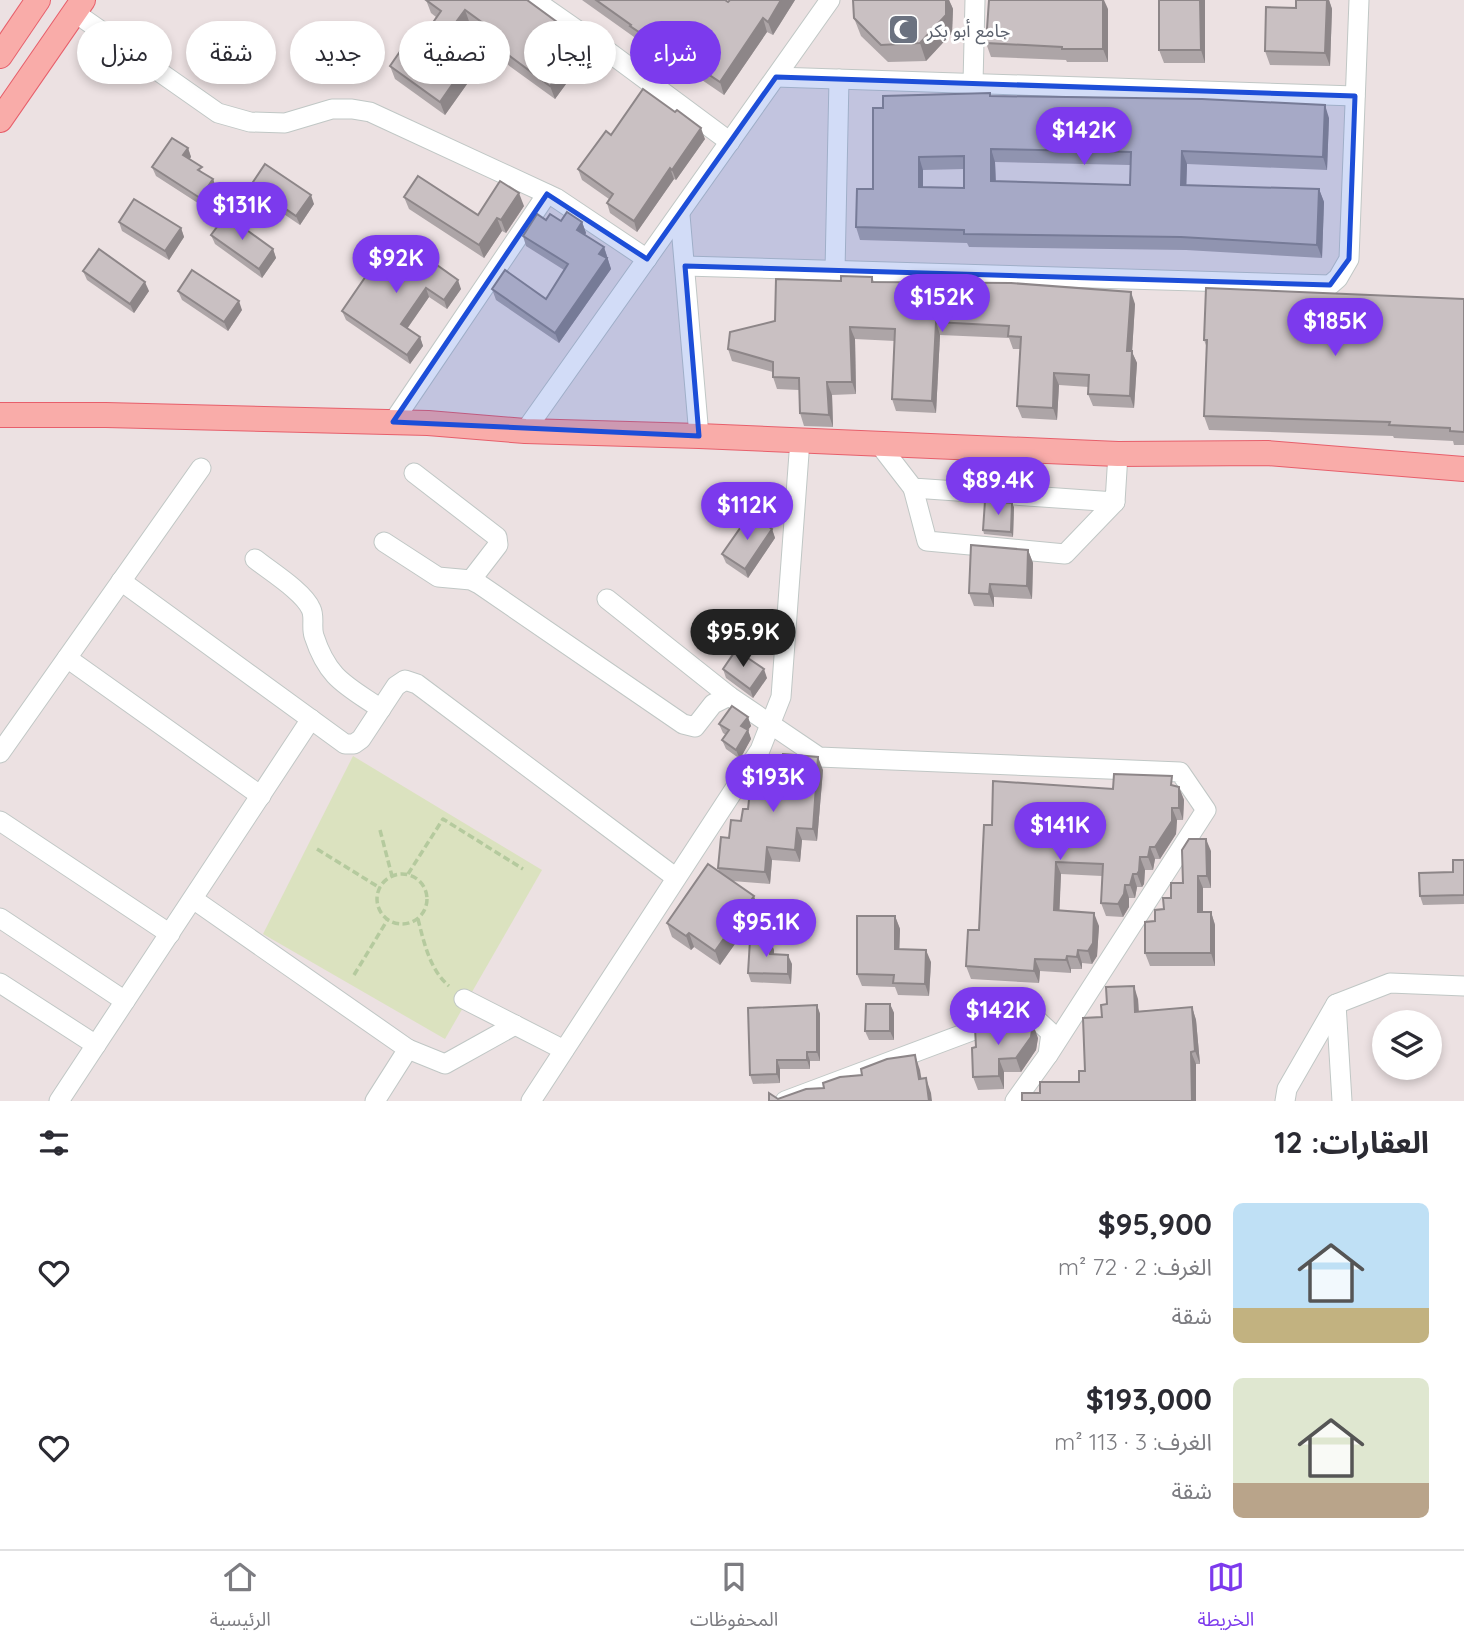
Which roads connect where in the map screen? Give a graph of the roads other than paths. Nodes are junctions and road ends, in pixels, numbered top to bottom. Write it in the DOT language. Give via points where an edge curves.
graph roads {
  1 [pos="38,0"];
  2 [pos="534,0"];
  3 [pos="830,0"];
  4 [pos="975,0"];
  5 [pos="1359,0"];
  6 [pos="78,6"];
  7 [pos="0,56"];
  8 [pos="776,76"];
  9 [pos="839,79"];
  10 [pos="972,83"];
  11 [pos="1355,96"];
  12 [pos="0,120"];
  13 [pos="730,142"];
  14 [pos="547,194"];
  15 [pos="680,215"];
  16 [pos="647,259"];
  17 [pos="685,266"];
  18 [pos="835,271"];
  19 [pos="0,415"];
  20 [pos="393,422"];
  21 [pos="525,431"];
  22 [pos="699,436"];
  23 [pos="800,440"];
  24 [pos="879,444"];
  25 [pos="1118,454"];
  26 [pos="201,468"];
  27 [pos="1464,468"];
  28 [pos="414,473"];
  29 [pos="913,488"];
  30 [pos="1115,502"];
  31 [pos="384,542"];
  32 [pos="254,559"];
  33 [pos="471,580"];
  34 [pos="121,581"];
  35 [pos="607,599"];
  36 [pos="67,657"];
  37 [pos="729,696"];
  38 [pos="381,709"];
  39 [pos="312,719"];
  40 [pos="771,723"];
  41 [pos="0,753"];
  42 [pos="261,796"];
  43 [pos="0,821"];
  44 [pos="675,877"];
  45 [pos="193,899"];
  46 [pos="0,918"];
  47 [pos="170,934"];
  48 [pos="0,984"];
  49 [pos="1464,986"];
  50 [pos="464,999"];
  51 [pos="125,1001"];
  52 [pos="1336,1004"];
  53 [pos="515,1025"];
  54 [pos="96,1045"];
  55 [pos="408,1049"];
  56 [pos="564,1050"];
  57 [pos="1048,1055"];
  58 [pos="59,1101"];
  59 [pos="375,1101"];
  60 [pos="531,1101"];
  61 [pos="785,1101"];
  62 [pos="1015,1101"];
  63 [pos="1285,1101"];
  64 [pos="1342,1101"];
  1 -- 7 [label="main road"];
  2 -- 13 [label="street"];
  3 -- 8 [label="street"];
  4 -- 10 [label="street"];
  5 -- 11 [label="street"];
  6 -- 12 [label="main road"];
  6 -- 14 [label="street" via="218,113 285,123 332,110 370,112"];
  8 -- 9 [label="street"];
  8 -- 13 [label="street"];
  9 -- 10 [label="street"];
  9 -- 18 [label="street"];
  10 -- 11 [label="street"];
  11 -- 18 [label="street" via="1349,259 1330,285"];
  13 -- 15 [label="street"];
  14 -- 16 [label="street"];
  14 -- 20 [label="street"];
  15 -- 16 [label="street"];
  15 -- 17 [label="street"];
  16 -- 21 [label="street"];
  17 -- 18 [label="street"];
  17 -- 22 [label="street"];
  19 -- 20 [label="main road"];
  20 -- 21 [label="main road"];
  21 -- 22 [label="main road"];
  22 -- 23 [label="main road"];
  23 -- 24 [label="main road"];
  23 -- 40 [label="street" via="781,697"];
  24 -- 25 [label="main road"];
  24 -- 29 [label="street"];
  25 -- 27 [label="main road" via="1267,453"];
  25 -- 30 [label="street"];
  26 -- 34 [label="street"];
  28 -- 33 [label="street" via="497,537 498,545"];
  29 -- 30 [label="street"];
  29 -- 30 [label="street" via="927,541 1065,554"];
  31 -- 33 [label="street" via="438,577"];
  32 -- 38 [label="street" via="305,599 313,611 312,629 320,657 339,681"];
  33 -- 37 [label="street" via="683,724 695,727 713,704"];
  34 -- 36 [label="street"];
  34 -- 39 [label="street"];
  35 -- 37 [label="street"];
  36 -- 41 [label="street"];
  36 -- 42 [label="street"];
  37 -- 40 [label="street"];
  38 -- 39 [label="street" via="354,744 345,744"];
  38 -- 44 [label="street" via="396,686 405,680 417,684"];
  39 -- 42 [label="street"];
  40 -- 44 [label="street" via="760,750"];
  40 -- 57 [label="street" via="819,757 1180,772 1206,810"];
  42 -- 45 [label="street"];
  43 -- 47 [label="street"];
  44 -- 56 [label="street"];
  45 -- 47 [label="street"];
  45 -- 55 [label="street"];
  46 -- 51 [label="street"];
  47 -- 51 [label="street"];
  48 -- 54 [label="street"];
  49 -- 52 [label="street" via="1390,983"];
  50 -- 53 [label="street"];
  51 -- 54 [label="street"];
  52 -- 63 [label="street" via="1287,1089"];
  52 -- 64 [label="street"];
  53 -- 55 [label="street" via="445,1064"];
  53 -- 56 [label="street"];
  54 -- 58 [label="street"];
  55 -- 59 [label="street"];
  56 -- 60 [label="street"];
  57 -- 61 [label="street" via="1051,1033 1036,1019 1014,1015"];
  57 -- 62 [label="street"];
}
